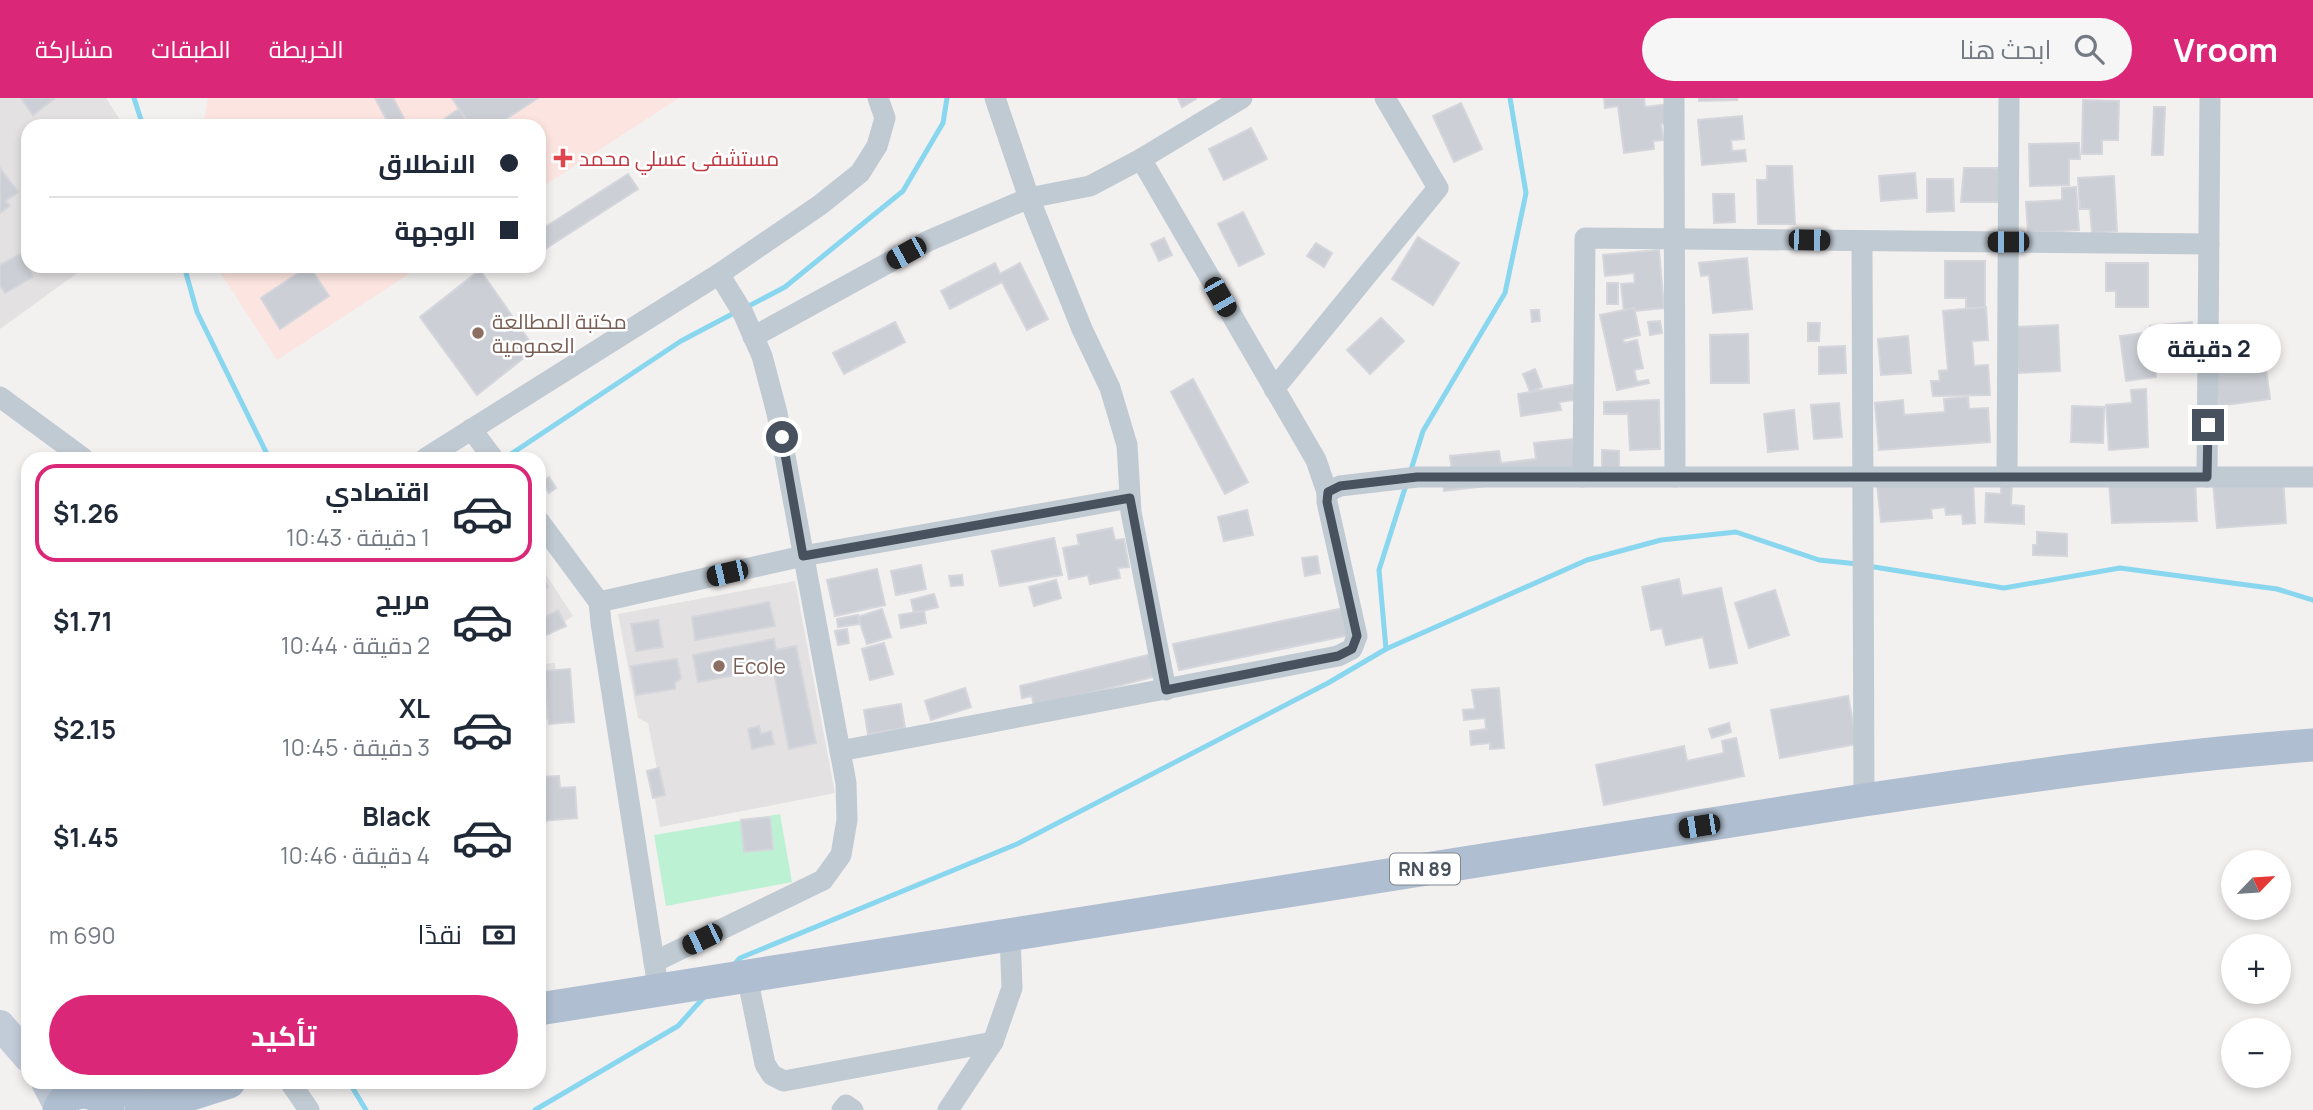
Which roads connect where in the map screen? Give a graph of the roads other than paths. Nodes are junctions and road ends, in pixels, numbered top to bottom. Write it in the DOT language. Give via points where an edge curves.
graph roads {
  1 [pos="878,98"];
  2 [pos="995,98"];
  3 [pos="1242,98"];
  4 [pos="1385,98"];
  5 [pos="1674,98"];
  6 [pos="2009,98"];
  7 [pos="2210,98"];
  8 [pos="1141,159"];
  9 [pos="1029,198"];
  10 [pos="1674,239"];
  11 [pos="1863,241"];
  12 [pos="2008,242"];
  13 [pos="2209,244"];
  14 [pos="719,274"];
  15 [pos="754,337"];
  16 [pos="1274,389"];
  17 [pos="0,397"];
  18 [pos="471,429"];
  19 [pos="75,452"];
  20 [pos="435,452"];
  21 [pos="488,452"];
  22 [pos="1583,477"];
  23 [pos="1675,477"];
  24 [pos="1863,477"];
  25 [pos="2007,477"];
  26 [pos="2207,477"];
  27 [pos="2313,477"];
  28 [pos="1328,492"];
  29 [pos="1130,498"];
  30 [pos="546,530"];
  31 [pos="803,556"];
  32 [pos="599,602"];
  33 [pos="1166,690"];
  34 [pos="2313,745"];
  35 [pos="840,751"];
  36 [pos="1864,800"];
  37 [pos="1010,935"];
  38 [pos="656,976"];
  39 [pos="747,976"];
  40 [pos="546,1007"];
  41 [pos="0,1025"];
  42 [pos="993,1042"];
  43 [pos="21,1049"];
  44 [pos="202,1089"];
  45 [pos="295,1089"];
  46 [pos="73,1097"];
  47 [pos="147,1103"];
  48 [pos="309,1110"];
  49 [pos="842,1110"];
  50 [pos="853,1110"];
  51 [pos="948,1110"];
  1 -- 14 [label="street" via="885,118 877,146 860,173"];
  2 -- 9 [label="street"];
  3 -- 8 [label="street"];
  4 -- 16 [label="street" via="1438,188"];
  5 -- 10 [label="street"];
  6 -- 12 [label="street"];
  7 -- 13 [label="street"];
  8 -- 9 [label="street" via="1090,186"];
  8 -- 16 [label="street"];
  9 -- 15 [label="street" via="928,241"];
  9 -- 29 [label="street" via="1110,388 1127,445"];
  10 -- 11 [label="street"];
  10 -- 22 [label="street" via="1584,238"];
  10 -- 23 [label="street"];
  11 -- 12 [label="street"];
  11 -- 24 [label="street"];
  12 -- 13 [label="street"];
  12 -- 25 [label="street"];
  13 -- 26 [label="street"];
  14 -- 15 [label="street"];
  14 -- 18 [label="street"];
  15 -- 31 [label="street" via="777,413"];
  16 -- 28 [label="street"];
  17 -- 19 [label="street"];
  18 -- 20 [label="street"];
  18 -- 21 [label="street"];
  22 -- 23 [label="street"];
  22 -- 28 [label="street" via="1417,477 1340,486"];
  23 -- 24 [label="street"];
  24 -- 25 [label="street"];
  24 -- 36 [label="street"];
  25 -- 26 [label="street"];
  26 -- 27 [label="street"];
  28 -- 33 [label="street" via="1357,636 1352,649 1338,656"];
  29 -- 31 [label="street"];
  29 -- 33 [label="street"];
  30 -- 32 [label="street"];
  31 -- 32 [label="street"];
  31 -- 35 [label="street"];
  32 -- 38 [label="street"];
  33 -- 35 [label="street"];
  34 -- 36 [label="main road, RN 89" via="2196,754"];
  35 -- 38 [label="street" via="847,820 841,855 822,880"];
  36 -- 37 [label="main road, RN 89"];
  37 -- 39 [label="main road, RN 89"];
  37 -- 42 [label="street" via="1012,988"];
  38 -- 39 [label="main road, RN 89"];
  38 -- 40 [label="main road, RN 89"];
  39 -- 42 [label="street" via="765,1065 784,1081"];
  41 -- 43 [label="street"];
  42 -- 51 [label="street"];
  44 -- 47 [label="main road"];
  45 -- 48 [label="street"];
  46 -- 47 [label="main road"];
  49 -- 50 [label="street" via="846,1105"];
}
